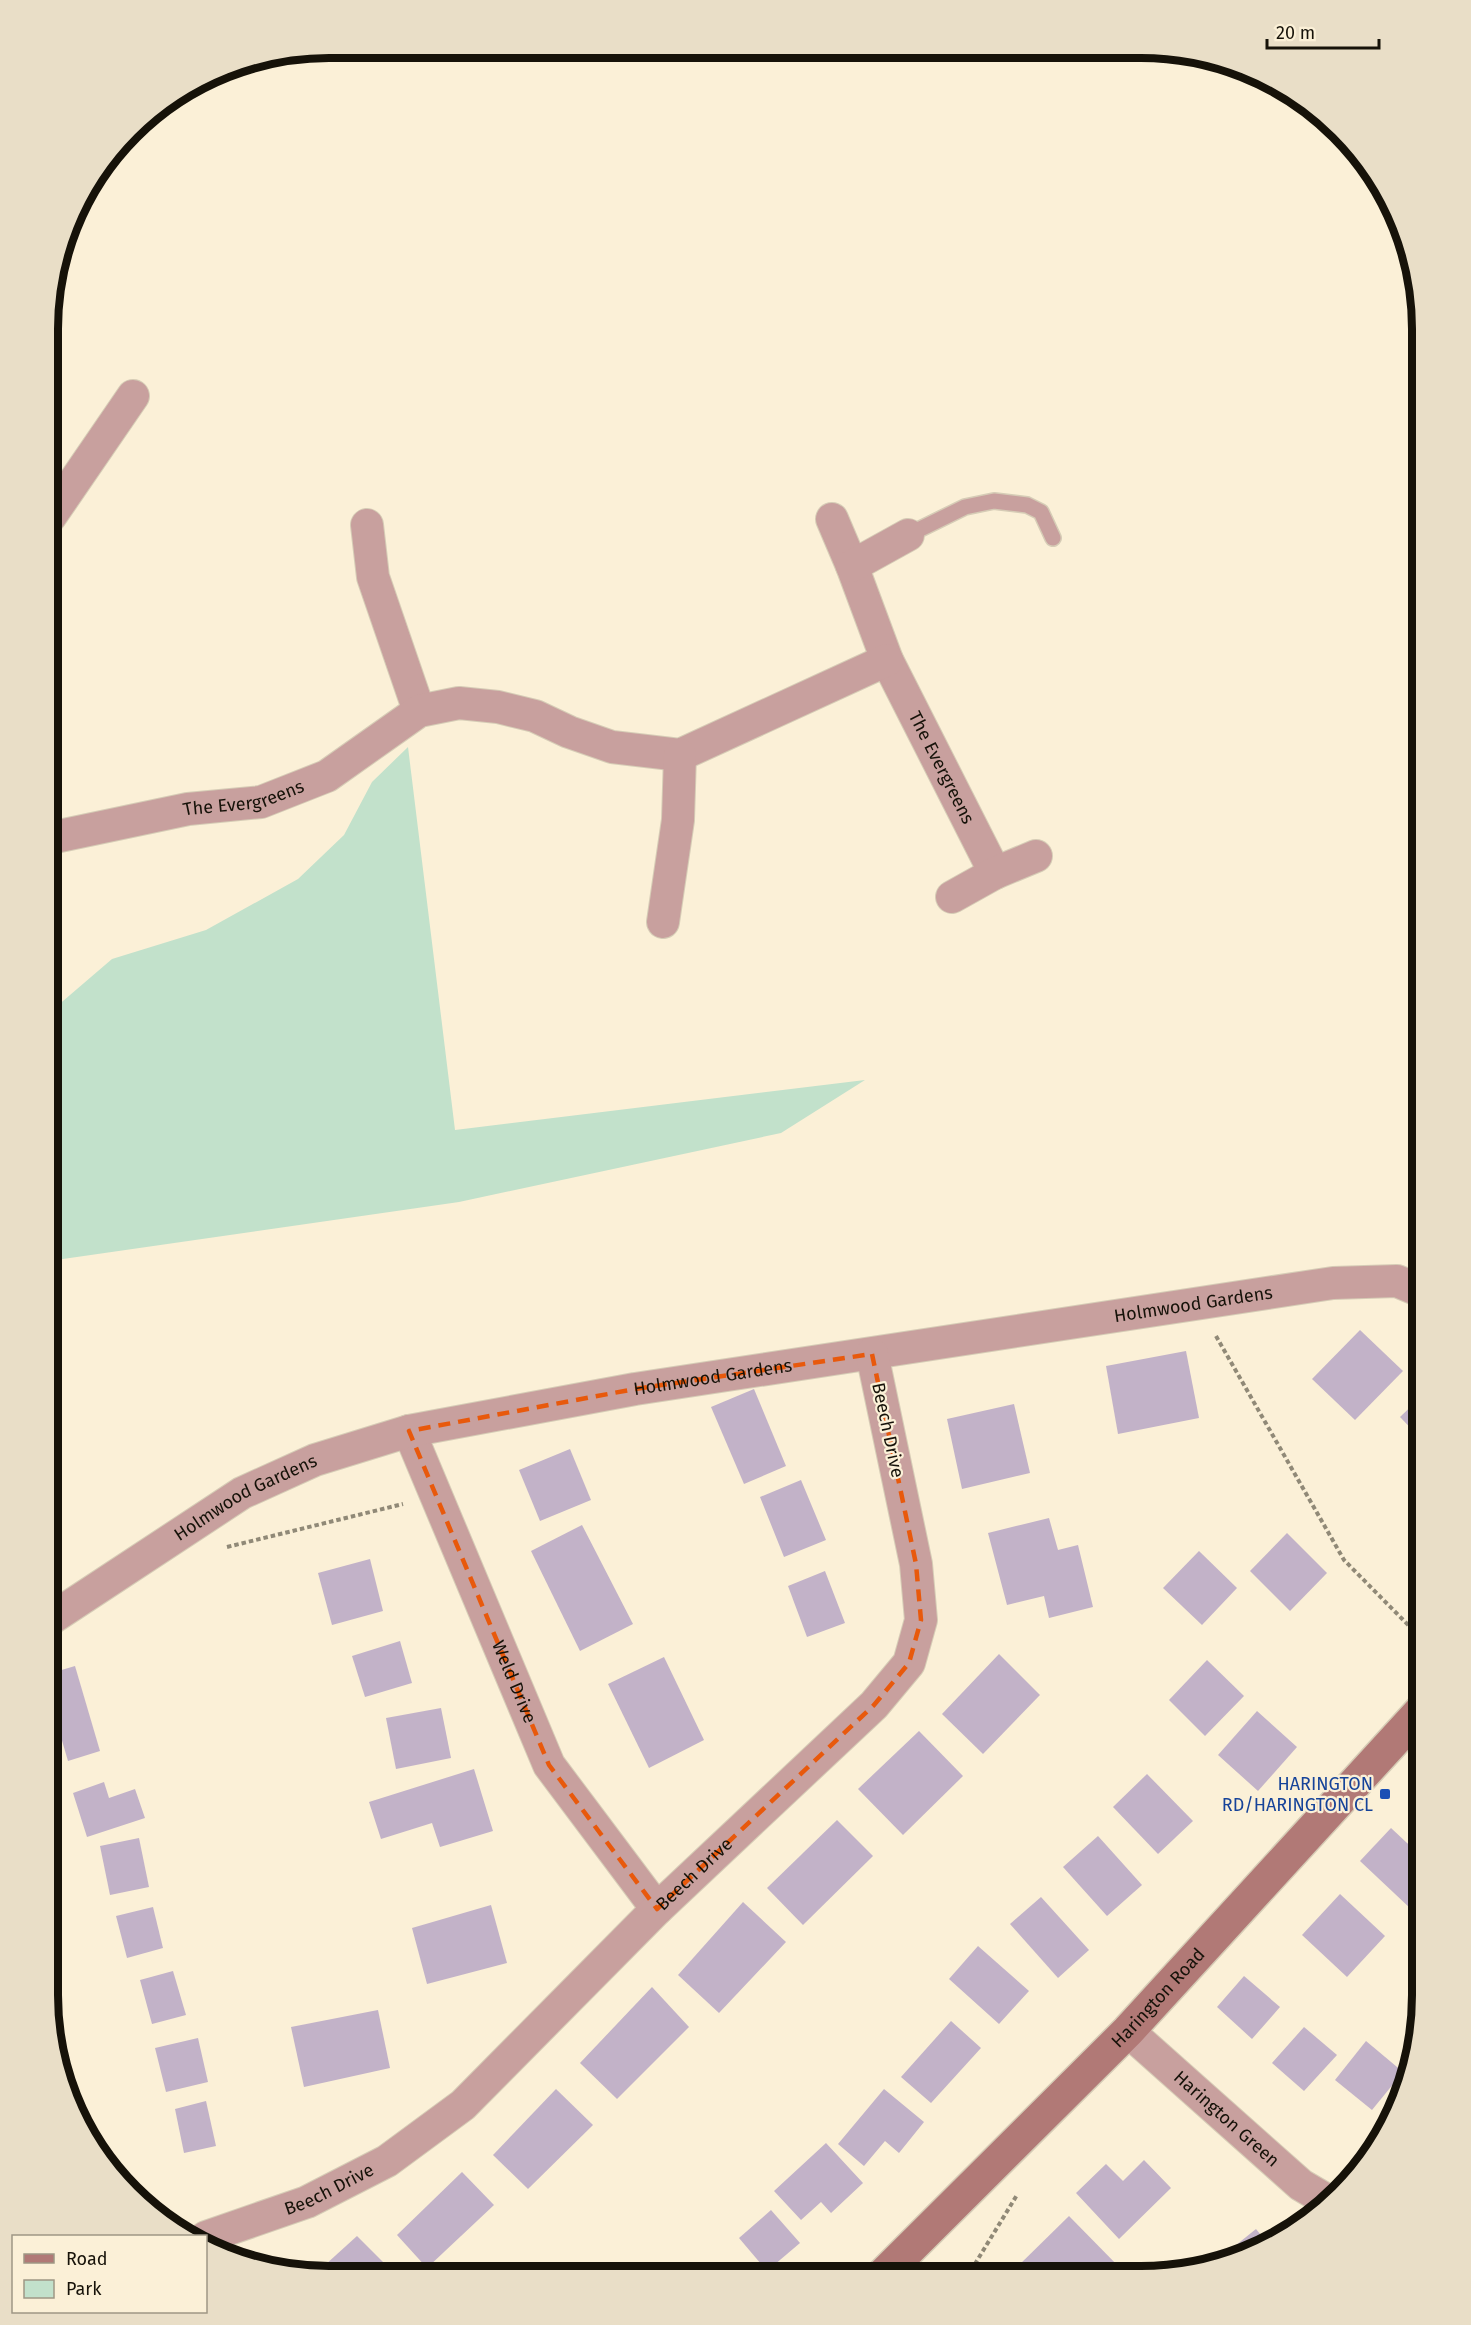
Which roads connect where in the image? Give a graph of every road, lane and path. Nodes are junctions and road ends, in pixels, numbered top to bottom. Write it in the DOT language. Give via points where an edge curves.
graph roads {
  1 [pos="133,396"];
  2 [pos="58,505"];
  3 [pos="832,519"];
  4 [pos="367,525"];
  5 [pos="908,535"];
  6 [pos="1053,538"];
  7 [pos="852,566"];
  8 [pos="887,660"];
  9 [pos="419,711"];
  10 [pos="680,755"];
  11 [pos="58,836"];
  12 [pos="1036,856"];
  13 [pos="995,873"];
  14 [pos="952,897"];
  15 [pos="663,922"];
  16 [pos="1412,1279"];
  17 [pos="1198,1304"];
  18 [pos="872,1354"];
  19 [pos="409,1431"];
  20 [pos="436,1496"];
  21 [pos="219,1549"];
  22 [pos="58,1613"];
  23 [pos="1412,1630"];
  24 [pos="1412,1721"];
  25 [pos="657,1909"];
  26 [pos="1128,2031"];
  27 [pos="1322,2197"];
  28 [pos="207,2236"];
  29 [pos="892,2266"];
  1 -- 2 [label="street"];
  3 -- 7 [label="street, The Evergreens"];
  4 -- 9 [label="street" via="373,577"];
  5 -- 6 [label="lane" via="965,507 994,501 1027,505 1041,512"];
  5 -- 7 [label="street"];
  7 -- 8 [label="street, The Evergreens"];
  8 -- 10 [label="street"];
  8 -- 13 [label="street, The Evergreens"];
  9 -- 10 [label="street, The Evergreens" via="459,704 498,707 535,716 612,747"];
  9 -- 11 [label="street, The Evergreens" via="327,776 261,802 188,809"];
  10 -- 15 [label="street" via="678,820"];
  12 -- 13 [label="street"];
  13 -- 14 [label="street"];
  16 -- 17 [label="street, Holmwood Gardens" via="1333,1283"];
  17 -- 18 [label="street, Holmwood Gardens"];
  17 -- 23 [label="path" via="1344,1560"];
  18 -- 19 [label="street, Holmwood Gardens" via="635,1389"];
  18 -- 25 [label="street, Beech Drive" via="916,1564 921,1620 909,1662 874,1706"];
  19 -- 20 [label="street, Weld Drive"];
  19 -- 22 [label="street, Holmwood Gardens" via="315,1460 242,1493"];
  20 -- 21 [label="path"];
  20 -- 25 [label="street, Weld Drive" via="549,1765"];
  24 -- 26 [label="street, Harington Road"];
  25 -- 28 [label="street, Beech Drive" via="464,2105 396,2154 307,2202"];
  26 -- 27 [label="street, Harington Green" via="1301,2185"];
  26 -- 29 [label="street, Harington Road"];
}
